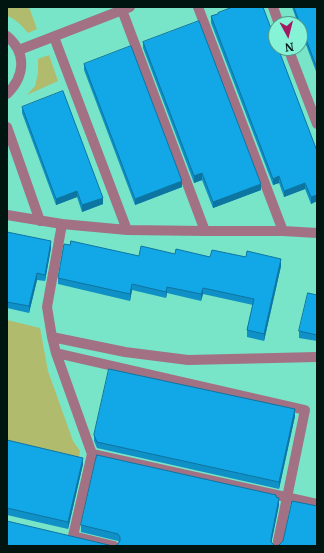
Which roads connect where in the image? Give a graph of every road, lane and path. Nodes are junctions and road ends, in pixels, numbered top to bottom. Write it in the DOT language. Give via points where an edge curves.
graph roads {
  1 [pos="198,7"];
  2 [pos="126,9"];
  3 [pos="7,36"];
  4 [pos="54,37"];
  5 [pos="19,50"];
  6 [pos="291,56"];
  7 [pos="7,94"];
  8 [pos="317,124"];
  9 [pos="7,128"];
  10 [pos="7,214"];
  11 [pos="40,220"];
  12 [pos="62,224"];
  13 [pos="127,230"];
  14 [pos="205,231"];
  15 [pos="283,231"];
  16 [pos="317,233"];
  17 [pos="52,337"];
  18 [pos="56,353"];
  19 [pos="317,357"];
  20 [pos="92,454"];
  21 [pos="286,497"];
  22 [pos="317,504"];
  23 [pos="108,545"];
  24 [pos="277,546"];
  1 -- 15 [label="street"];
  2 -- 4 [label="street"];
  2 -- 14 [label="street"];
  3 -- 5 [label="street"];
  4 -- 5 [label="street"];
  4 -- 13 [label="street"];
  5 -- 7 [label="street" via="20,74 16,85"];
  6 -- 8 [label="street"];
  9 -- 11 [label="street"];
  10 -- 11 [label="street"];
  11 -- 12 [label="street"];
  12 -- 13 [label="street"];
  12 -- 17 [label="street" via="47,307"];
  13 -- 14 [label="street"];
  14 -- 15 [label="street"];
  15 -- 16 [label="street"];
  17 -- 18 [label="street"];
  17 -- 19 [label="street" via="125,352 188,360"];
  18 -- 20 [label="street"];
  18 -- 21 [label="street" via="305,410"];
  20 -- 21 [label="street"];
  20 -- 23 [label="street" via="69,536"];
  21 -- 22 [label="street"];
  21 -- 24 [label="street"];
}
